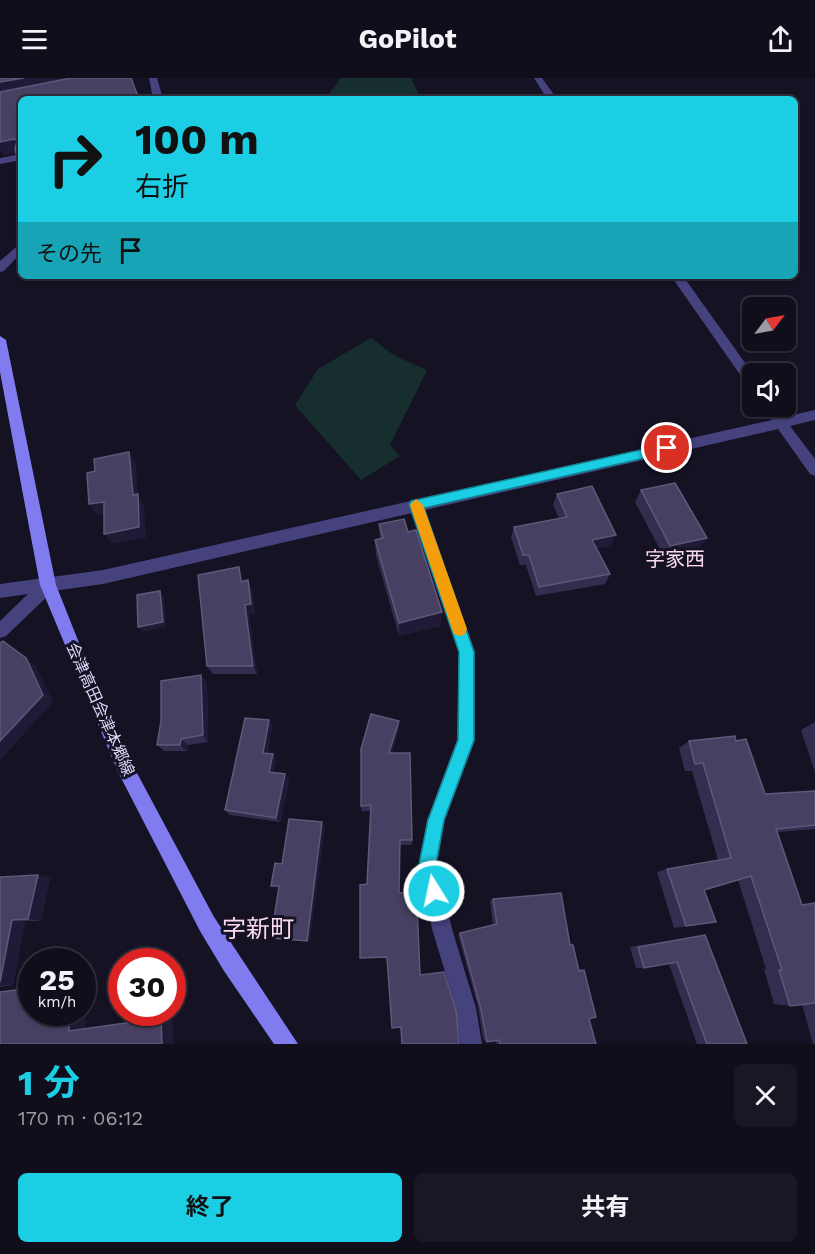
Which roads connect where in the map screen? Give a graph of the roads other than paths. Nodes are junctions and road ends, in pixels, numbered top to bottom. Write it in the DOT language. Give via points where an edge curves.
graph roads {
  1 [pos="153,78"];
  2 [pos="538,78"];
  3 [pos="157,96"];
  4 [pos="550,96"];
  5 [pos="18,158"];
  6 [pos="0,161"];
  7 [pos="18,250"];
  8 [pos="0,267"];
  9 [pos="679,279"];
  10 [pos="0,340"];
  11 [pos="742,368"];
  12 [pos="815,415"];
  13 [pos="777,417"];
  14 [pos="781,423"];
  15 [pos="815,470"];
  16 [pos="416,504"];
  17 [pos="48,585"];
  18 [pos="0,591"];
  19 [pos="0,631"];
  20 [pos="288,1044"];
  21 [pos="471,1044"];
  1 -- 3 [label="street"];
  2 -- 4 [label="street"];
  5 -- 6 [label="street"];
  7 -- 8 [label="street"];
  9 -- 11 [label="street"];
  10 -- 17 [label="main road, 会津高田会津本郷線"];
  12 -- 14 [label="street"];
  13 -- 14 [label="street"];
  14 -- 15 [label="street"];
  14 -- 16 [label="street"];
  16 -- 17 [label="street" via="103,577"];
  16 -- 21 [label="street" via="466,652 466,740 436,820 428,864 466,1008"];
  17 -- 18 [label="street"];
  17 -- 19 [label="street"];
  17 -- 20 [label="main road, 会津高田会津本郷線" via="124,765 173,861 231,964"];
}
